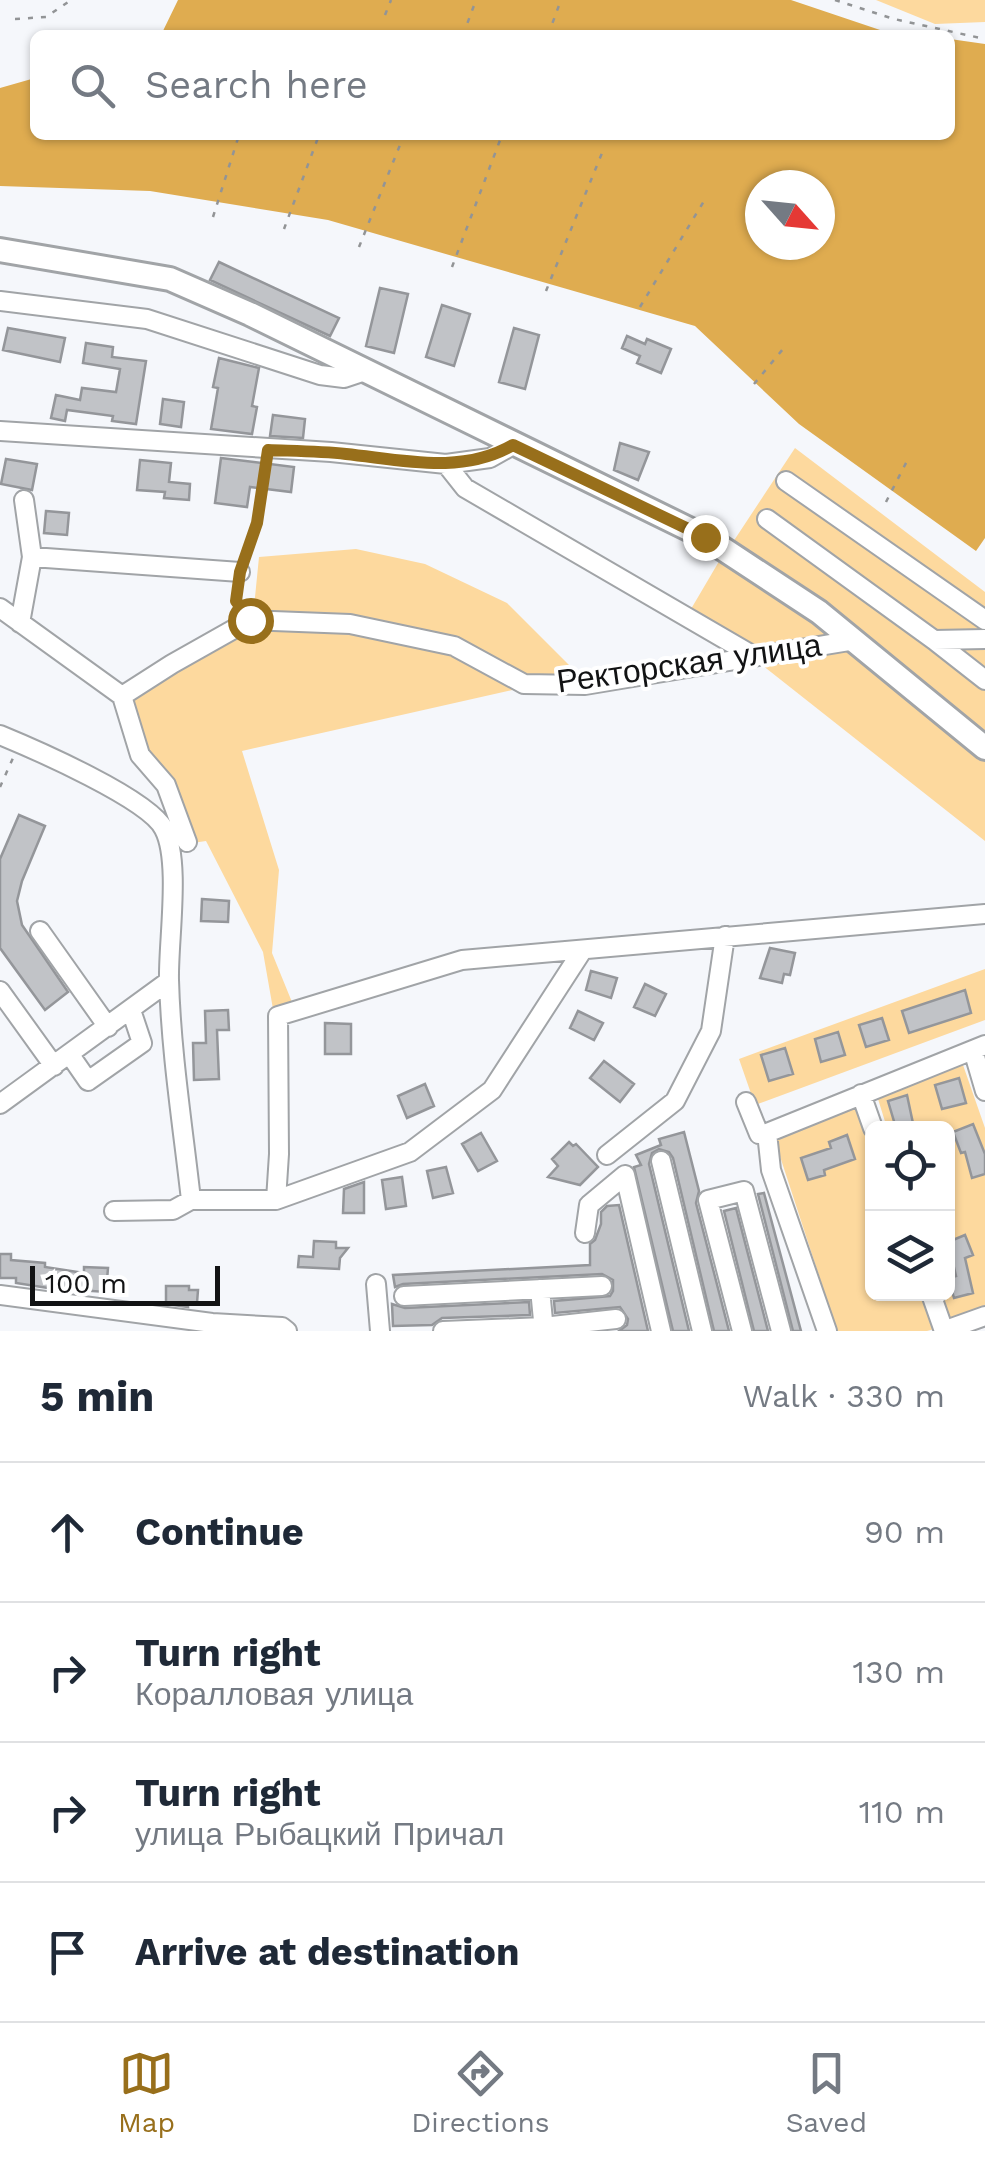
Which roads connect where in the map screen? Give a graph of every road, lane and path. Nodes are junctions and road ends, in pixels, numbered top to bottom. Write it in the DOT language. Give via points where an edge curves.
graph roads {
  1 [pos="71,0"];
  2 [pos="391,0"];
  3 [pos="476,0"];
  4 [pos="560,0"];
  5 [pos="836,0"];
  6 [pos="385,14"];
  7 [pos="14,18"];
  8 [pos="465,30"];
  9 [pos="550,30"];
  10 [pos="942,30"];
  11 [pos="955,33"];
  12 [pos="985,39"];
  13 [pos="237,140"];
  14 [pos="316,140"];
  15 [pos="402,140"];
  16 [pos="500,140"];
  17 [pos="602,153"];
  18 [pos="707,196"];
  19 [pos="213,217"];
  20 [pos="284,229"];
  21 [pos="359,248"];
  22 [pos="0,250"];
  23 [pos="452,268"];
  24 [pos="546,291"];
  25 [pos="0,301"];
  26 [pos="640,307"];
  27 [pos="783,349"];
  28 [pos="365,372"];
  29 [pos="754,384"];
  30 [pos="0,432"];
  31 [pos="513,445"];
  32 [pos="268,450"];
  33 [pos="907,460"];
  34 [pos="446,464"];
  35 [pos="786,481"];
  36 [pos="24,500"];
  37 [pos="886,502"];
  38 [pos="766,520"];
  39 [pos="32,557"];
  40 [pos="240,572"];
  41 [pos="0,608"];
  42 [pos="250,620"];
  43 [pos="985,620"];
  44 [pos="20,623"];
  45 [pos="985,639"];
  46 [pos="855,640"];
  47 [pos="934,640"];
  48 [pos="752,655"];
  49 [pos="985,680"];
  50 [pos="122,696"];
  51 [pos="0,735"];
  52 [pos="985,748"];
  53 [pos="14,754"];
  54 [pos="0,788"];
  55 [pos="187,842"];
  56 [pos="985,914"];
  57 [pos="40,930"];
  58 [pos="725,936"];
  59 [pos="582,951"];
  60 [pos="169,982"];
  61 [pos="0,991"];
  62 [pos="131,1010"];
  63 [pos="108,1027"];
  64 [pos="979,1047"];
  65 [pos="70,1054"];
  66 [pos="54,1066"];
  67 [pos="985,1091"];
  68 [pos="861,1094"];
  69 [pos="746,1102"];
  70 [pos="0,1104"];
  71 [pos="871,1121"];
  72 [pos="767,1133"];
  73 [pos="607,1155"];
  74 [pos="661,1161"];
  75 [pos="191,1200"];
  76 [pos="276,1200"];
  77 [pos="114,1212"];
  78 [pos="585,1232"];
  79 [pos="376,1284"];
  80 [pos="602,1286"];
  81 [pos="540,1289"];
  82 [pos="0,1295"];
  83 [pos="404,1296"];
  84 [pos="933,1301"];
  85 [pos="985,1316"];
  86 [pos="616,1318"];
  87 [pos="544,1329"];
  88 [pos="287,1331"];
  89 [pos="380,1331"];
  90 [pos="443,1331"];
  91 [pos="661,1331"];
  92 [pos="702,1331"];
  93 [pos="742,1331"];
  94 [pos="781,1331"];
  95 [pos="827,1331"];
  96 [pos="943,1331"];
  1 -- 7 [label="path" via="46,17"];
  2 -- 6 [label="path"];
  3 -- 8 [label="path"];
  4 -- 9 [label="path"];
  5 -- 10 [label="path"];
  11 -- 12 [label="path"];
  13 -- 19 [label="path"];
  14 -- 20 [label="path"];
  15 -- 21 [label="path"];
  16 -- 23 [label="path"];
  17 -- 24 [label="path"];
  18 -- 26 [label="path"];
  22 -- 28 [label="main road" via="170,279"];
  25 -- 28 [label="street" via="147,319 320,375"];
  27 -- 29 [label="path"];
  28 -- 31 [label="main road"];
  30 -- 32 [label="street"];
  31 -- 34 [label="street" via="490,458"];
  31 -- 46 [label="main road" via="705,537"];
  32 -- 34 [label="street"];
  32 -- 40 [label="path" via="257,523"];
  33 -- 37 [label="path"];
  34 -- 48 [label="street" via="465,488"];
  35 -- 43 [label="street"];
  36 -- 39 [label="street"];
  38 -- 47 [label="street"];
  39 -- 40 [label="street"];
  39 -- 44 [label="street"];
  40 -- 42 [label="path" via="236,601"];
  41 -- 44 [label="street"];
  42 -- 48 [label="street, Ректорская улица" via="350,624 454,646 524,684 585,685"];
  42 -- 50 [label="street"];
  44 -- 50 [label="street"];
  45 -- 47 [label="street"];
  46 -- 48 [label="street, Ректорская улица"];
  46 -- 52 [label="main road"];
  47 -- 49 [label="street"];
  50 -- 55 [label="street" via="140,755 166,786"];
  51 -- 60 [label="street" via="146,809 164,828 171,856"];
  53 -- 54 [label="path"];
  56 -- 58 [label="street"];
  57 -- 63 [label="street"];
  58 -- 59 [label="street"];
  58 -- 73 [label="street" via="711,1031 675,1101"];
  59 -- 76 [label="street" via="492,1090 410,1152"];
  59 -- 76 [label="street" via="462,960 278,1016"];
  60 -- 62 [label="street"];
  60 -- 75 [label="street"];
  61 -- 66 [label="street"];
  62 -- 63 [label="street"];
  62 -- 65 [label="street" via="142,1043 88,1081"];
  63 -- 65 [label="street"];
  64 -- 67 [label="street"];
  64 -- 68 [label="street"];
  65 -- 66 [label="street"];
  66 -- 70 [label="street"];
  68 -- 71 [label="street"];
  68 -- 72 [label="street"];
  69 -- 72 [label="street" via="759,1134"];
  72 -- 95 [label="street" via="771,1170"];
  74 -- 92 [label="street"];
  75 -- 76 [label="street"];
  75 -- 77 [label="street" via="173,1210"];
  78 -- 91 [label="street" via="589,1204 625,1175"];
  79 -- 89 [label="street"];
  80 -- 81 [label="street"];
  81 -- 83 [label="street"];
  81 -- 87 [label="street"];
  82 -- 88 [label="street"];
  84 -- 96 [label="street"];
  85 -- 96 [label="street"];
  86 -- 87 [label="street"];
  87 -- 90 [label="street"];
  93 -- 94 [label="street" via="708,1200 744,1190"];
}
